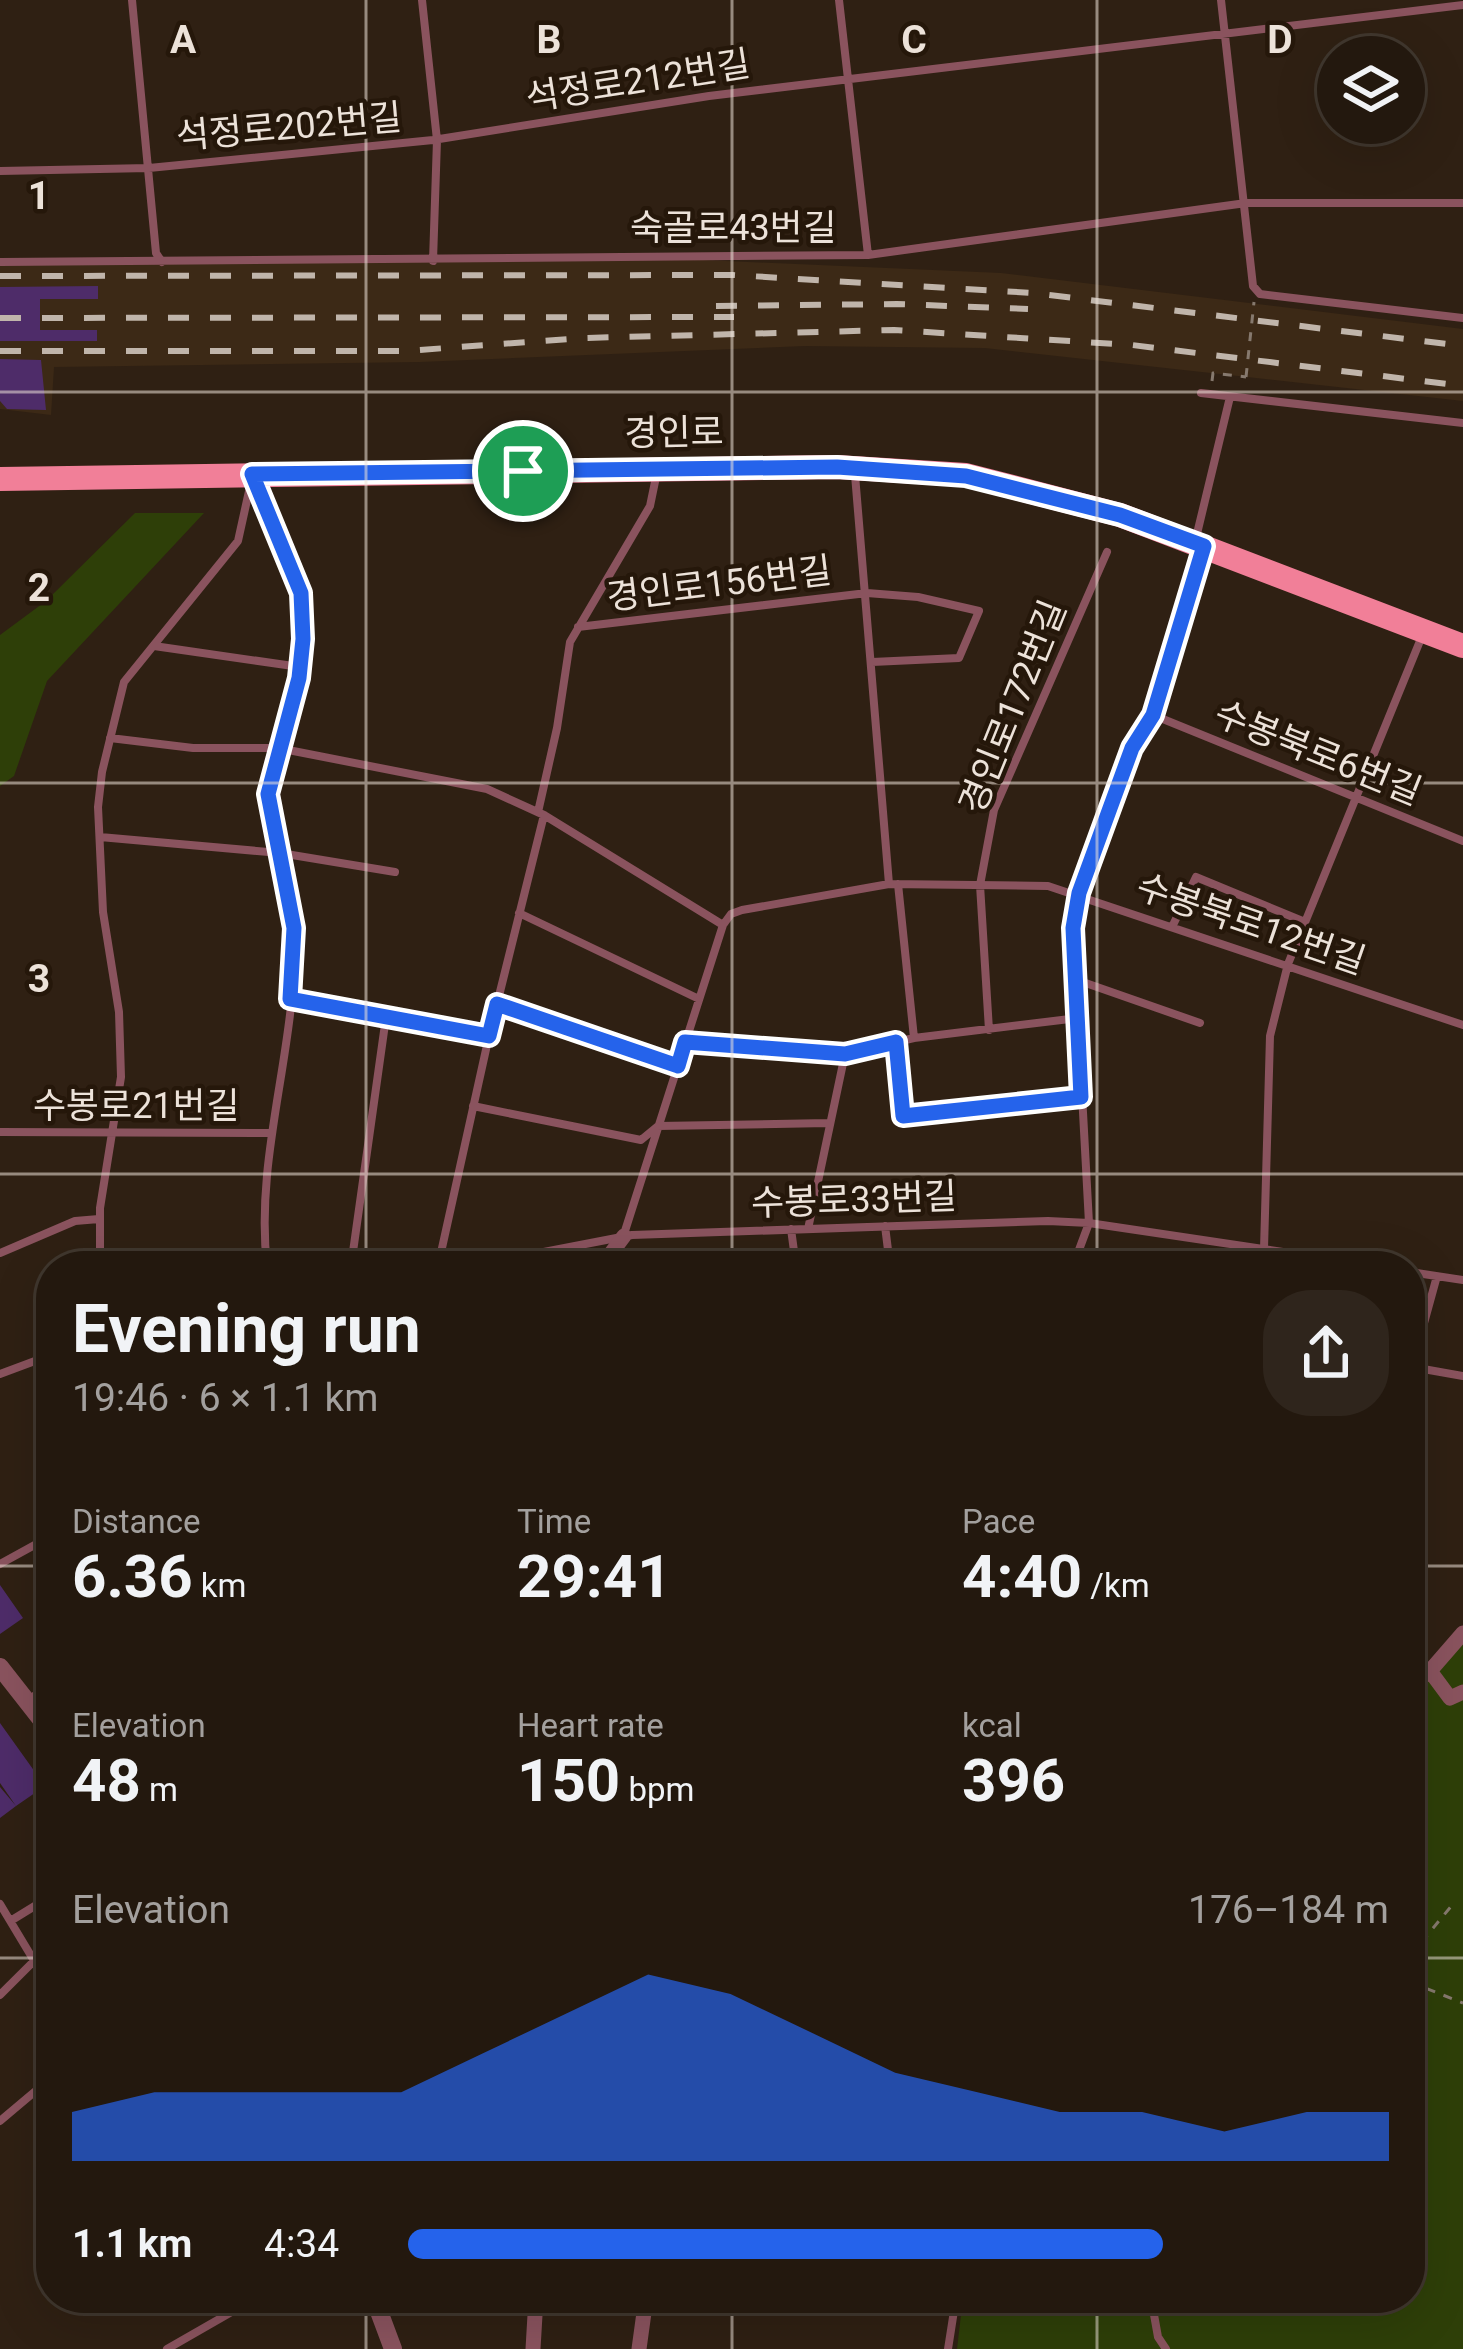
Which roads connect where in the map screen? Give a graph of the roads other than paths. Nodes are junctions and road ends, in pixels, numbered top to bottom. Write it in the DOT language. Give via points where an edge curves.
graph roads {
  1 [pos="132,0"];
  2 [pos="422,0"];
  3 [pos="838,0"];
  4 [pos="1221,0"];
  5 [pos="1463,5"];
  6 [pos="1226,34"];
  7 [pos="848,79"];
  8 [pos="435,140"];
  9 [pos="149,168"];
  10 [pos="0,171"];
  11 [pos="1246,203"];
  12 [pos="1463,203"];
  13 [pos="868,255"];
  14 [pos="433,261"];
  15 [pos="0,262"];
  16 [pos="162,262"];
  17 [pos="1463,318"];
  18 [pos="1201,393"];
  19 [pos="1230,398"];
  20 [pos="1463,423"];
  21 [pos="854,468"];
  22 [pos="658,470"];
  23 [pos="252,474"];
  24 [pos="0,479"];
  25 [pos="1199,544"];
  26 [pos="1106,552"];
  27 [pos="867,593"];
  28 [pos="578,628"];
  29 [pos="1425,629"];
  30 [pos="152,645"];
  31 [pos="1463,646"];
  32 [pos="872,662"];
  33 [pos="300,667"];
  34 [pos="1153,715"];
  35 [pos="110,738"];
  36 [pos="278,748"];
  37 [pos="1354,798"];
  38 [pos="541,814"];
  39 [pos="100,837"];
  40 [pos="1463,841"];
  41 [pos="280,853"];
  42 [pos="395,872"];
  43 [pos="894,884"];
  44 [pos="980,885"];
  45 [pos="1079,893"];
  46 [pos="519,913"];
  47 [pos="1305,922"];
  48 [pos="722,925"];
  49 [pos="1174,925"];
  50 [pos="1288,964"];
  51 [pos="1076,980"];
  52 [pos="290,999"];
  53 [pos="699,999"];
  54 [pos="497,1004"];
  55 [pos="386,1017"];
  56 [pos="1078,1018"];
  57 [pos="1200,1023"];
  58 [pos="1463,1025"];
  59 [pos="988,1030"];
  60 [pos="489,1036"];
  61 [pos="914,1038"];
  62 [pos="685,1042"];
  63 [pos="896,1042"];
  64 [pos="845,1054"];
  65 [pos="678,1066"];
  66 [pos="1081,1097"];
  67 [pos="473,1106"];
  68 [pos="828,1123"];
  69 [pos="658,1126"];
  70 [pos="0,1132"];
  71 [pos="115,1133"];
  72 [pos="272,1133"];
  73 [pos="100,1219"];
  74 [pos="1089,1223"];
  75 [pos="885,1226"];
  76 [pos="791,1229"];
  77 [pos="808,1229"];
  78 [pos="624,1236"];
  79 [pos="1241,1246"];
  80 [pos="1264,1249"];
  81 [pos="100,1251"];
  82 [pos="266,1251"];
  83 [pos="353,1251"];
  84 [pos="441,1251"];
  85 [pos="548,1251"];
  86 [pos="613,1251"];
  87 [pos="794,1251"];
  88 [pos="888,1251"];
  89 [pos="1079,1251"];
  90 [pos="1240,1251"];
  91 [pos="1277,1251"];
  92 [pos="0,1253"];
  93 [pos="1425,1274"];
  94 [pos="1437,1276"];
  95 [pos="1463,1280"];
  96 [pos="1425,1320"];
  97 [pos="36,1361"];
  98 [pos="1425,1372"];
  99 [pos="0,1374"];
  100 [pos="1463,1376"];
  101 [pos="36,1544"];
  102 [pos="0,1564"];
  103 [pos="1463,1633"];
  104 [pos="0,1667"];
  105 [pos="1430,1671"];
  106 [pos="1425,1675"];
  107 [pos="1463,1692"];
  108 [pos="36,1699"];
  109 [pos="29,1704"];
  110 [pos="36,1713"];
  111 [pos="0,1904"];
  112 [pos="36,1905"];
  113 [pos="12,1920"];
  114 [pos="35,1960"];
  115 [pos="0,1995"];
  116 [pos="36,2091"];
  117 [pos="0,2121"];
  118 [pos="230,2313"];
  119 [pos="379,2313"];
  120 [pos="536,2313"];
  121 [pos="644,2313"];
  122 [pos="954,2313"];
  123 [pos="1154,2313"];
  124 [pos="167,2349"];
  125 [pos="392,2349"];
  126 [pos="533,2349"];
  127 [pos="639,2349"];
  128 [pos="948,2349"];
  129 [pos="1166,2349"];
  1 -- 9 [label="lane, 석정로202번길"];
  2 -- 8 [label="lane"];
  3 -- 7 [label="lane"];
  4 -- 6 [label="lane"];
  5 -- 6 [label="lane, 석정로212번길"];
  6 -- 7 [label="lane, 석정로212번길"];
  6 -- 11 [label="lane"];
  7 -- 8 [label="lane, 석정로212번길"];
  7 -- 13 [label="lane"];
  8 -- 9 [label="lane, 석정로202번길"];
  8 -- 14 [label="lane"];
  9 -- 10 [label="lane, 석정로202번길"];
  9 -- 16 [label="lane, 석정로202번길"];
  11 -- 12 [label="lane, 숙골로43번길"];
  11 -- 13 [label="lane, 숙골로43번길"];
  11 -- 17 [label="lane" via="1257,298"];
  13 -- 14 [label="lane, 숙골로43번길"];
  14 -- 16 [label="lane, 숙골로43번길"];
  15 -- 16 [label="lane, 숙골로43번길"];
  18 -- 19 [label="lane"];
  19 -- 20 [label="lane"];
  19 -- 25 [label="lane"];
  21 -- 22 [label="main road, 경인로"];
  21 -- 25 [label="main road, 경인로" via="966,476"];
  21 -- 27 [label="lane"];
  22 -- 23 [label="main road, 경인로"];
  22 -- 28 [label="lane, 경인로156번길" via="650,506"];
  23 -- 24 [label="main road, 경인로"];
  23 -- 30 [label="lane" via="238,541"];
  23 -- 33 [label="lane" via="301,593"];
  25 -- 29 [label="main road, 경인로"];
  25 -- 34 [label="lane"];
  26 -- 44 [label="lane, 경인로172번길" via="994,811"];
  27 -- 28 [label="lane, 경인로156번길"];
  27 -- 32 [label="lane"];
  27 -- 32 [label="lane, 경인로156번길" via="979,611 959,658"];
  28 -- 38 [label="lane, 경인로156번길"];
  29 -- 31 [label="main road, 경인로"];
  29 -- 37 [label="lane"];
  30 -- 33 [label="lane"];
  30 -- 35 [label="lane" via="124,682"];
  32 -- 43 [label="lane"];
  33 -- 36 [label="lane"];
  34 -- 37 [label="lane, 수봉북로6번길"];
  34 -- 45 [label="lane" via="1132,748"];
  35 -- 36 [label="lane"];
  35 -- 39 [label="lane"];
  36 -- 38 [label="lane" via="437,776"];
  36 -- 41 [label="lane" via="268,794"];
  37 -- 40 [label="lane, 수봉북로6번길"];
  37 -- 47 [label="lane"];
  38 -- 46 [label="lane, 경인로156번길"];
  38 -- 48 [label="lane"];
  39 -- 41 [label="lane"];
  39 -- 71 [label="lane" via="119,1012"];
  41 -- 42 [label="lane"];
  41 -- 52 [label="lane" via="294,928"];
  43 -- 44 [label="lane, 수봉북로12번길"];
  43 -- 48 [label="lane, 수봉북로12번길" via="742,910"];
  43 -- 61 [label="lane"];
  44 -- 45 [label="lane, 수봉북로12번길"];
  44 -- 59 [label="lane, 경인로172번길"];
  45 -- 49 [label="lane, 수봉북로12번길"];
  45 -- 51 [label="lane"];
  46 -- 53 [label="lane"];
  46 -- 54 [label="lane, 경인로156번길"];
  47 -- 49 [label="lane" via="1196,877"];
  47 -- 50 [label="lane"];
  48 -- 53 [label="lane"];
  49 -- 50 [label="lane, 수봉북로12번길"];
  50 -- 58 [label="lane, 수봉북로12번길"];
  50 -- 80 [label="lane" via="1270,1036"];
  51 -- 56 [label="lane"];
  51 -- 57 [label="lane"];
  52 -- 55 [label="lane"];
  52 -- 72 [label="lane"];
  53 -- 62 [label="lane"];
  54 -- 60 [label="lane, 경인로156번길"];
  54 -- 65 [label="lane"];
  55 -- 60 [label="lane"];
  55 -- 83 [label="lane"];
  56 -- 59 [label="lane"];
  56 -- 66 [label="lane"];
  59 -- 61 [label="lane"];
  60 -- 67 [label="lane, 경인로156번길"];
  61 -- 63 [label="lane"];
  62 -- 64 [label="lane"];
  62 -- 65 [label="lane"];
  63 -- 64 [label="lane"];
  63 -- 66 [label="lane" via="903,1116"];
  64 -- 68 [label="lane"];
  65 -- 69 [label="lane"];
  66 -- 74 [label="lane"];
  67 -- 69 [label="lane" via="641,1140"];
  67 -- 84 [label="lane, 경인로156번길"];
  68 -- 69 [label="lane"];
  68 -- 77 [label="lane"];
  69 -- 78 [label="lane"];
  70 -- 71 [label="lane, 수봉로21번길"];
  71 -- 72 [label="lane, 수봉로21번길"];
  71 -- 73 [label="lane"];
  72 -- 82 [label="lane"];
  73 -- 81 [label="lane"];
  73 -- 92 [label="lane" via="75,1221"];
  74 -- 75 [label="lane, 수봉로33번길"];
  74 -- 79 [label="lane, 수봉로33번길"];
  74 -- 89 [label="lane"];
  75 -- 77 [label="lane, 수봉로33번길"];
  75 -- 88 [label="lane"];
  76 -- 77 [label="lane, 수봉로33번길"];
  76 -- 78 [label="lane, 수봉로33번길"];
  76 -- 87 [label="lane"];
  78 -- 85 [label="lane, 수봉로33번길"];
  78 -- 86 [label="street"];
  79 -- 80 [label="lane, 수봉로33번길"];
  79 -- 90 [label="lane"];
  80 -- 91 [label="lane, 수봉로33번길"];
  93 -- 94 [label="lane"];
  94 -- 95 [label="lane"];
  94 -- 96 [label="lane"];
  97 -- 99 [label="lane"];
  98 -- 100 [label="lane"];
  101 -- 102 [label="lane"];
  103 -- 105 [label="street"];
  104 -- 109 [label="street"];
  105 -- 106 [label="street"];
  105 -- 107 [label="street" via="1450,1698"];
  108 -- 109 [label="street"];
  109 -- 110 [label="street"];
  111 -- 113 [label="lane"];
  112 -- 113 [label="lane"];
  113 -- 114 [label="lane"];
  114 -- 115 [label="lane"];
  116 -- 117 [label="lane"];
  118 -- 124 [label="lane"];
  119 -- 125 [label="street"];
  120 -- 126 [label="street"];
  121 -- 127 [label="street"];
  122 -- 128 [label="lane"];
  123 -- 129 [label="lane"];
}
